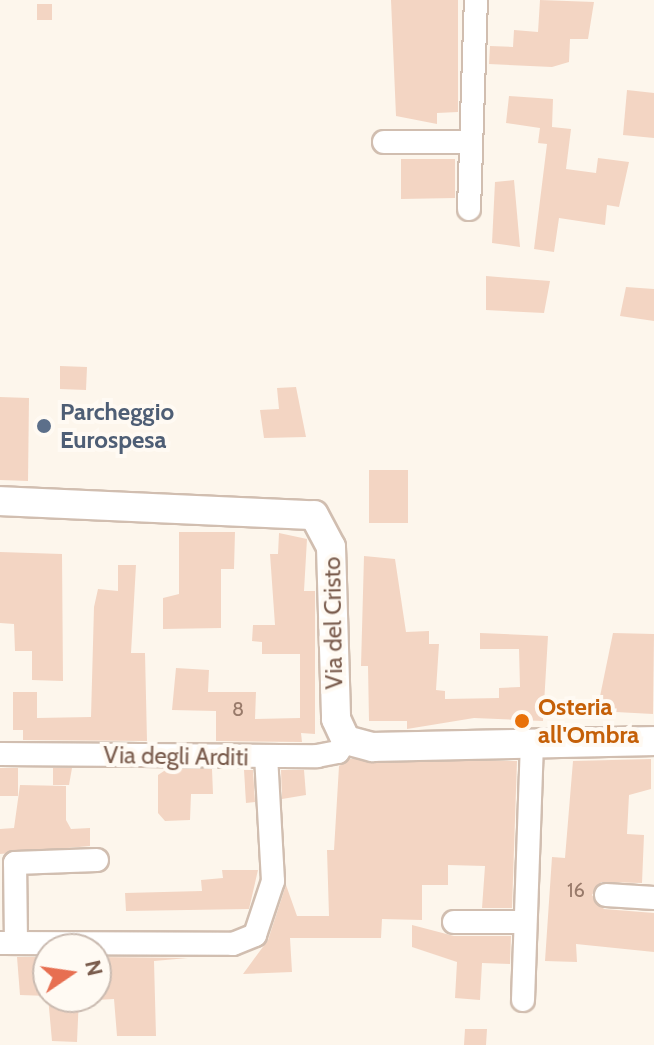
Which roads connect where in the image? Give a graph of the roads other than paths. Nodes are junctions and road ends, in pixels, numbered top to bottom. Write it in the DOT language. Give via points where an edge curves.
graph roads {
  1 [pos="476,0"];
  2 [pos="384,142"];
  3 [pos="471,142"];
  4 [pos="469,209"];
  5 [pos="0,501"];
  6 [pos="346,740"];
  7 [pos="654,741"];
  8 [pos="532,742"];
  9 [pos="0,754"];
  10 [pos="266,757"];
  11 [pos="97,860"];
  12 [pos="8,863"];
  13 [pos="606,895"];
  14 [pos="654,898"];
  15 [pos="454,922"];
  16 [pos="525,922"];
  17 [pos="8,942"];
  18 [pos="523,1000"];
  1 -- 3 [label="street"];
  2 -- 3 [label="street"];
  3 -- 4 [label="street"];
  5 -- 6 [label="street, Via del Cristo" via="301,509 314,515 331,547 336,719"];
  6 -- 8 [label="street" via="373,747"];
  6 -- 10 [label="street, Via degli Arditi" via="327,754"];
  7 -- 8 [label="street"];
  8 -- 16 [label="street"];
  9 -- 10 [label="street, Via degli Arditi"];
  10 -- 17 [label="street" via="268,905 255,935 233,944"];
  11 -- 12 [label="street"];
  12 -- 17 [label="street"];
  13 -- 14 [label="street"];
  15 -- 16 [label="street"];
  16 -- 18 [label="street"];
}
